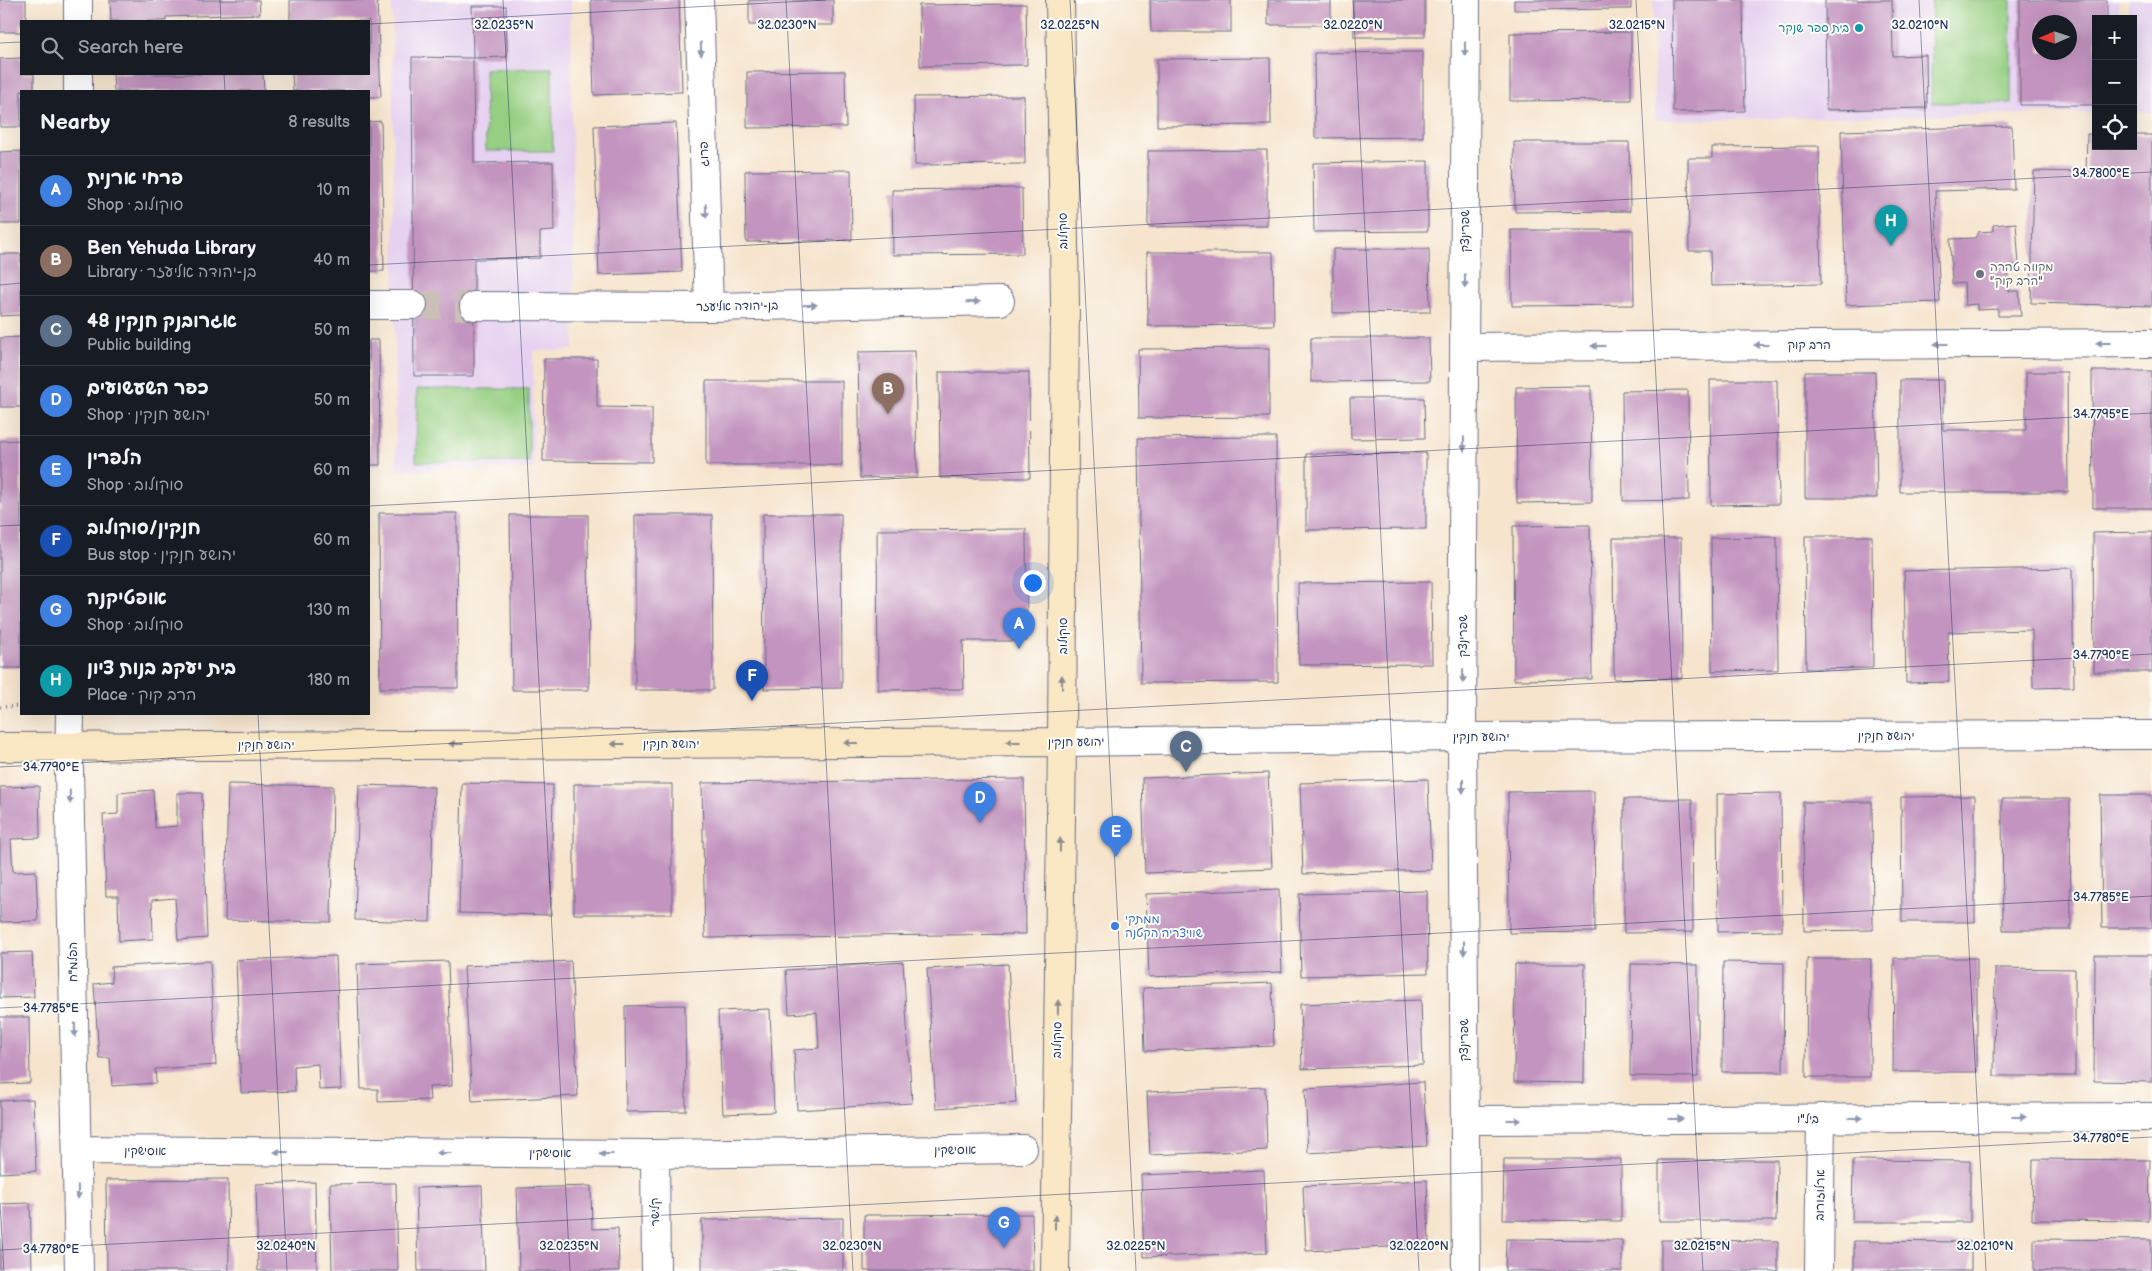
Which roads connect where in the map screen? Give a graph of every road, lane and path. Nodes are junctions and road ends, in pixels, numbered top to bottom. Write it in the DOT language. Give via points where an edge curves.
graph roads {
  1 [pos="78,0"];
  2 [pos="700,0"];
  3 [pos="1060,0"];
  4 [pos="1466,0"];
  5 [pos="78,20"];
  6 [pos="78,75"];
  7 [pos="78,90"];
  8 [pos="1000,301"];
  9 [pos="370,305"];
  10 [pos="413,305"];
  11 [pos="474,306"];
  12 [pos="709,307"];
  13 [pos="2152,343"];
  14 [pos="1465,347"];
  15 [pos="20,706"];
  16 [pos="0,707"];
  17 [pos="70,715"];
  18 [pos="2152,735"];
  19 [pos="1462,737"];
  20 [pos="1062,742"];
  21 [pos="70,746"];
  22 [pos="0,747"];
  23 [pos="2152,1117"];
  24 [pos="1821,1118"];
  25 [pos="1465,1120"];
  26 [pos="1023,1149"];
  27 [pos="78,1150"];
  28 [pos="655,1154"];
  29 [pos="79,1271"];
  30 [pos="656,1271"];
  31 [pos="1055,1271"];
  32 [pos="1466,1271"];
  33 [pos="1819,1271"];
  1 -- 5 [label="street"];
  2 -- 12 [label="street, פרוג, one-way"];
  20 -- 3 [label="street, סוקולוב, one-way" via="1064,302"];
  4 -- 14 [label="street, שפרינצק, one-way"];
  6 -- 7 [label="street"];
  12 -- 8 [label="street, בן-יהודה אליעזר, one-way"];
  9 -- 10 [label="street"];
  11 -- 12 [label="street, בן-יהודה אליעזר"];
  13 -- 14 [label="street, הרב קוק, one-way"];
  14 -- 19 [label="street, שפרינצק, one-way"];
  15 -- 16 [label="path"];
  17 -- 21 [label="street, הפלמ\"ח"];
  18 -- 19 [label="street, יהושע חנקין"];
  19 -- 20 [label="street, יהושע חנקין"];
  19 -- 25 [label="street, שפרינצק, one-way"];
  20 -- 21 [label="street, יהושע חנקין, one-way"];
  31 -- 20 [label="street, סוקולוב, one-way"];
  21 -- 22 [label="street, יהושע חנקין"];
  21 -- 27 [label="street, הפלמ\"ח, one-way"];
  24 -- 23 [label="street, ביל\"ו, one-way"];
  25 -- 24 [label="street, ביל\"ו, one-way"];
  24 -- 33 [label="street, ארלוזורוב"];
  25 -- 32 [label="street, שפרינצק"];
  26 -- 28 [label="street, אוסישקין"];
  28 -- 27 [label="street, אוסישקין, one-way"];
  27 -- 29 [label="street, הפלמ\"ח, one-way"];
  28 -- 30 [label="street, קלישר"];
}
